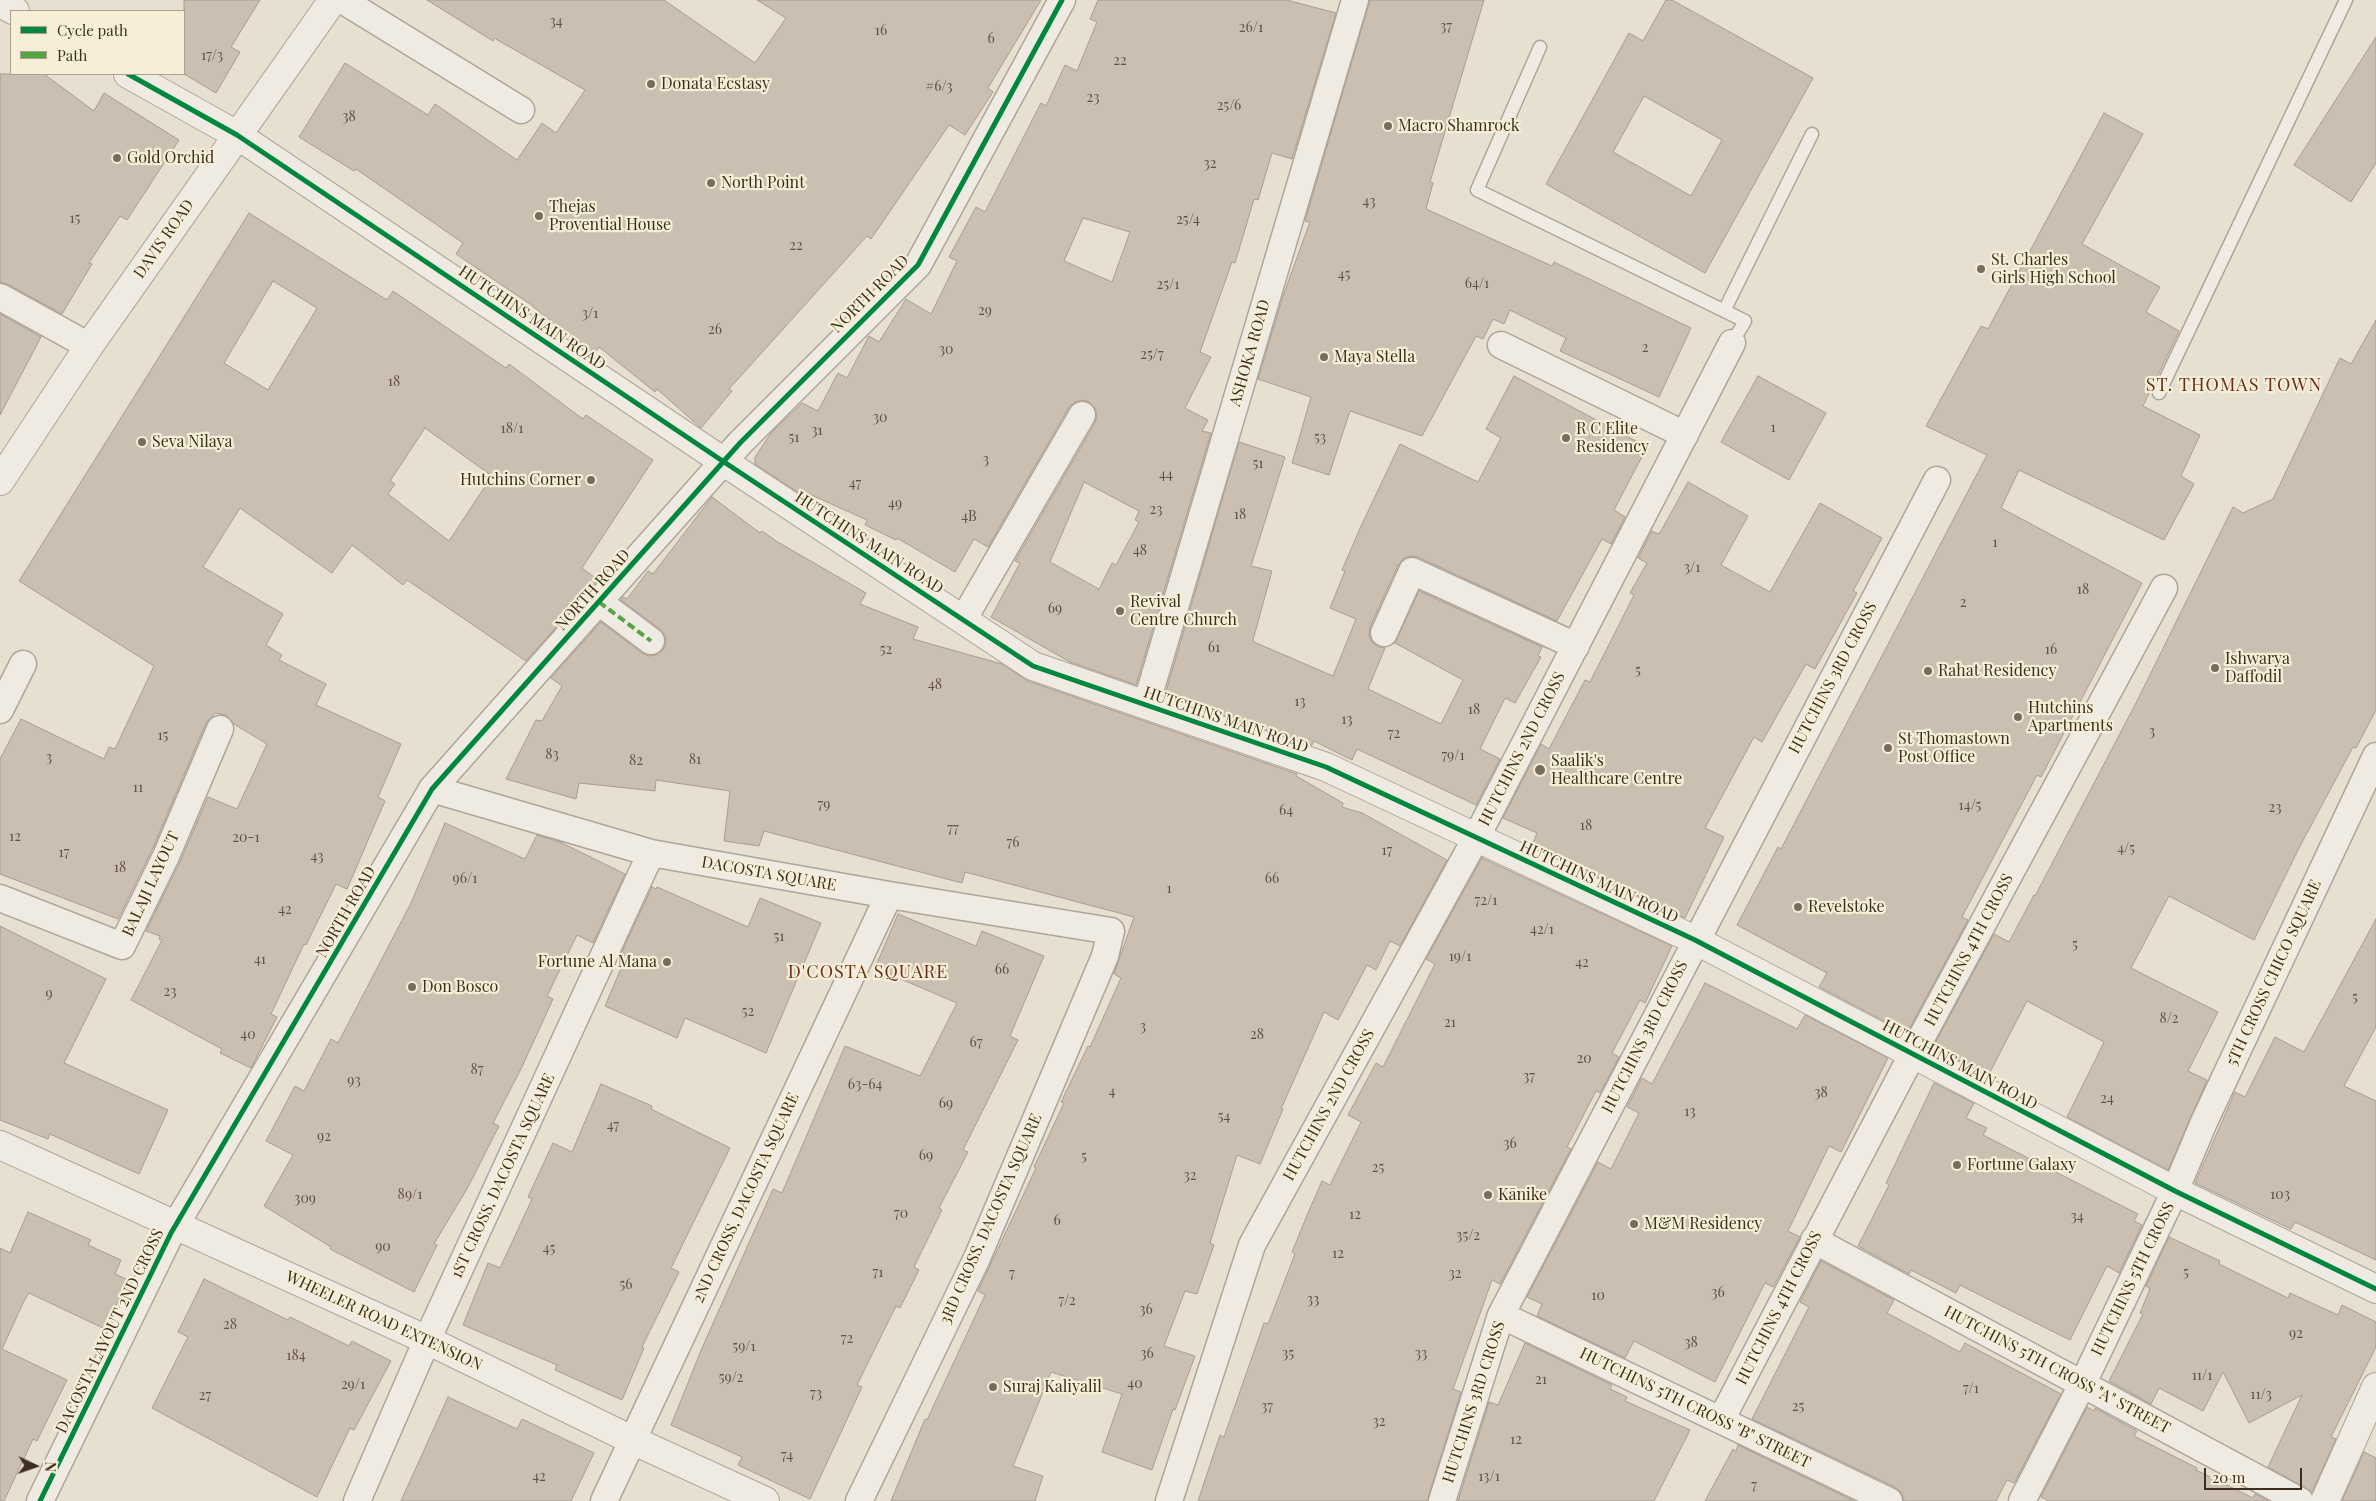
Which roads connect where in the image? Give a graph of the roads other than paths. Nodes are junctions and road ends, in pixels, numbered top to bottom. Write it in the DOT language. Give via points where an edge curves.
graph roads {
  1 [pos="333,0"];
  2 [pos="342,0"];
  3 [pos="1062,0"];
  4 [pos="1355,0"];
  5 [pos="2346,0"];
  6 [pos="0,3"];
  7 [pos="13,10"];
  8 [pos="1540,47"];
  9 [pos="130,75"];
  10 [pos="521,110"];
  11 [pos="1812,134"];
  12 [pos="237,135"];
  13 [pos="0,297"];
  14 [pos="1724,311"];
  15 [pos="1732,343"];
  16 [pos="1501,345"];
  17 [pos="89,346"];
  18 [pos="2159,393"];
  19 [pos="1082,414"];
  20 [pos="1685,435"];
  21 [pos="724,462"];
  22 [pos="1936,480"];
  23 [pos="0,481"];
  24 [pos="2164,588"];
  25 [pos="600,602"];
  26 [pos="963,620"];
  27 [pos="1384,633"];
  28 [pos="651,641"];
  29 [pos="1576,646"];
  30 [pos="23,664"];
  31 [pos="1146,705"];
  32 [pos="0,710"];
  33 [pos="220,729"];
  34 [pos="2376,756"];
  35 [pos="432,789"];
  36 [pos="1476,838"];
  37 [pos="652,853"];
  38 [pos="889,895"];
  39 [pos="0,898"];
  40 [pos="1111,931"];
  41 [pos="1695,940"];
  42 [pos="1912,1055"];
  43 [pos="0,1145"];
  44 [pos="2175,1191"];
  45 [pos="176,1225"];
  46 [pos="1814,1240"];
  47 [pos="2376,1289"];
  48 [pos="1501,1315"];
  49 [pos="427,1340"];
  50 [pos="2082,1383"];
  51 [pos="2376,1387"];
  52 [pos="1721,1420"];
  53 [pos="632,1440"];
  54 [pos="40,1501"];
  55 [pos="358,1501"];
  56 [pos="604,1501"];
  57 [pos="765,1501"];
  58 [pos="859,1501"];
  59 [pos="1169,1501"];
  60 [pos="1442,1501"];
  61 [pos="1889,1501"];
  62 [pos="2022,1501"];
  63 [pos="2300,1501"];
  64 [pos="2325,1501"];
  1 -- 12 [label="street, DAVIS ROAD"];
  2 -- 10 [label="street"];
  3 -- 21 [label="street, NORTH ROAD" via="918,266 740,442"];
  4 -- 31 [label="street, ASHOKA ROAD"];
  5 -- 18 [label="lane"];
  6 -- 7 [label="street"];
  8 -- 14 [label="lane, HUTCHINS 2ND CROSS" via="1477,190"];
  9 -- 12 [label="street, HUTCHINS MAIN ROAD"];
  11 -- 14 [label="lane"];
  12 -- 17 [label="street, DAVIS ROAD"];
  12 -- 21 [label="street, HUTCHINS MAIN ROAD"];
  13 -- 17 [label="street"];
  14 -- 15 [label="lane, HUTCHINS 2ND CROSS" via="1744,321"];
  15 -- 20 [label="street, HUTCHINS 2ND CROSS"];
  16 -- 20 [label="street"];
  17 -- 23 [label="street, DAVIS ROAD"];
  19 -- 26 [label="street"];
  20 -- 29 [label="street, HUTCHINS 2ND CROSS"];
  21 -- 25 [label="street, NORTH ROAD"];
  21 -- 26 [label="street, HUTCHINS MAIN ROAD"];
  22 -- 41 [label="street, HUTCHINS 3RD CROSS"];
  24 -- 42 [label="street, HUTCHINS 4TH CROSS"];
  25 -- 28 [label="street"];
  25 -- 35 [label="street, NORTH ROAD"];
  26 -- 31 [label="street, HUTCHINS MAIN ROAD" via="1033,666"];
  27 -- 29 [label="street" via="1412,571"];
  29 -- 36 [label="street, HUTCHINS 2ND CROSS"];
  30 -- 32 [label="street"];
  31 -- 36 [label="street, HUTCHINS MAIN ROAD" via="1326,767"];
  33 -- 39 [label="street, BALAJI LAYOUT" via="166,856 122,946"];
  34 -- 44 [label="street, 5TH CROSS CHICO SQUARE" via="2204,1122"];
  35 -- 37 [label="street, DACOSTA SQUARE"];
  35 -- 45 [label="street, NORTH ROAD"];
  36 -- 41 [label="street, HUTCHINS MAIN ROAD"];
  36 -- 59 [label="street, HUTCHINS 2ND CROSS" via="1252,1244"];
  37 -- 38 [label="street, DACOSTA SQUARE"];
  37 -- 49 [label="street, 1ST CROSS, DACOSTA SQUARE"];
  38 -- 40 [label="street, DACOSTA SQUARE"];
  38 -- 53 [label="street, 2ND CROSS, DACOSTA SQUARE"];
  40 -- 58 [label="street, 3RD CROSS, DACOSTA SQUARE" via="1105,956 976,1258"];
  41 -- 42 [label="street, HUTCHINS MAIN ROAD"];
  41 -- 48 [label="street, HUTCHINS 3RD CROSS"];
  42 -- 44 [label="street, HUTCHINS MAIN ROAD"];
  42 -- 46 [label="street, HUTCHINS 4TH CROSS"];
  43 -- 45 [label="street, WHEELER ROAD EXTENSION"];
  44 -- 47 [label="street, HUTCHINS MAIN ROAD"];
  44 -- 50 [label="street, HUTCHINS 5TH CROSS"];
  45 -- 49 [label="street, WHEELER ROAD EXTENSION"];
  45 -- 54 [label="street, DACOSTA LAYOUT 2ND CROSS"];
  46 -- 50 [label="street, HUTCHINS 5TH CROSS \"A\" STREET"];
  46 -- 52 [label="street, HUTCHINS 4TH CROSS"];
  48 -- 52 [label="street, HUTCHINS 5TH CROSS \"B\" STREET"];
  48 -- 60 [label="street, HUTCHINS 3RD CROSS"];
  49 -- 53 [label="street, WHEELER ROAD EXTENSION"];
  49 -- 55 [label="street, 1ST CROSS, DACOSTA SQUARE"];
  50 -- 62 [label="street, HUTCHINS 5TH CROSS"];
  50 -- 63 [label="street, HUTCHINS 5TH CROSS \"A\" STREET"];
  51 -- 64 [label="street"];
  52 -- 61 [label="street, HUTCHINS 5TH CROSS \"B\" STREET"];
  53 -- 56 [label="street, 2ND CROSS, DACOSTA SQUARE"];
  53 -- 57 [label="street, WHEELER ROAD EXTENSION"];
}
